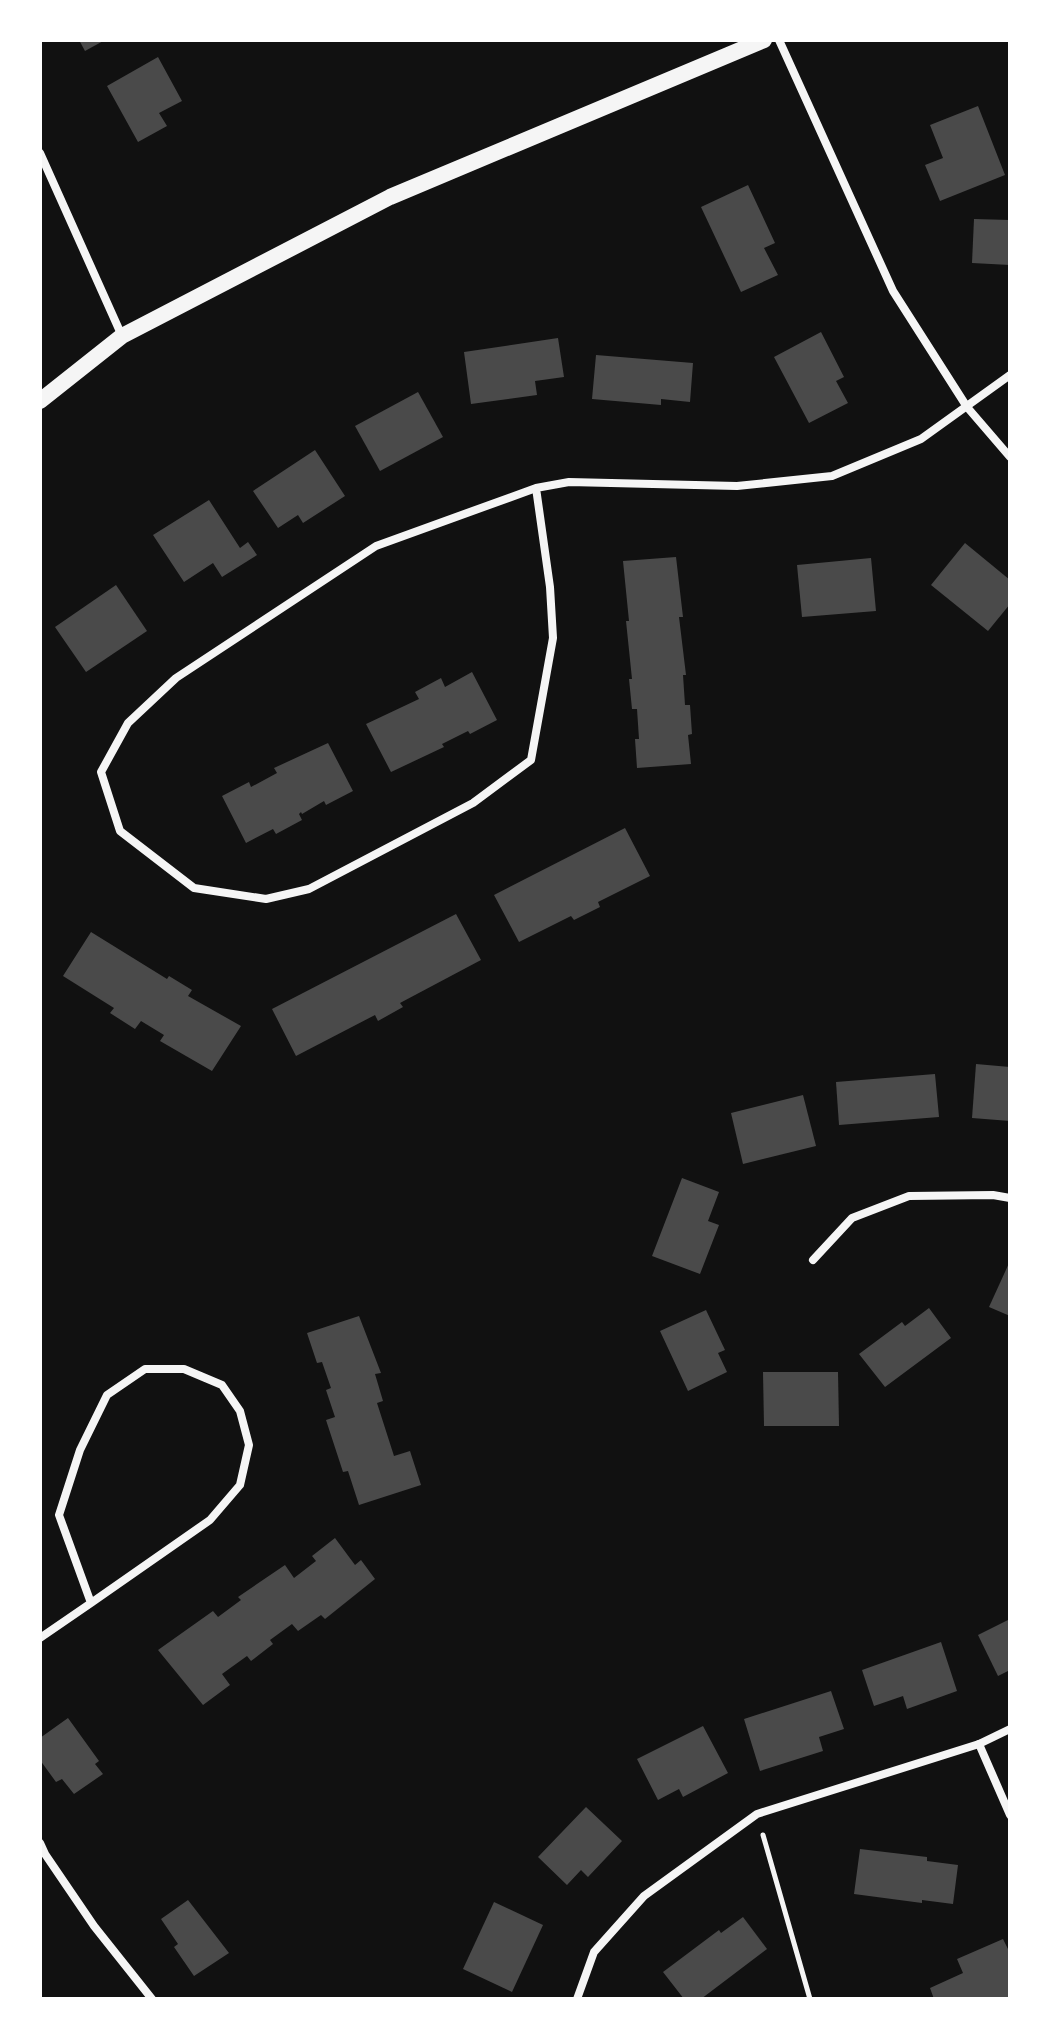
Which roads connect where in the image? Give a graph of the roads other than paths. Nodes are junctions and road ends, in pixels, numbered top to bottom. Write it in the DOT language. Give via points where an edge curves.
graph roads {
  1 [pos="764,40"];
  2 [pos="779,40"];
  3 [pos="40,153"];
  4 [pos="122,336"];
  5 [pos="1010,375"];
  6 [pos="40,401"];
  7 [pos="967,407"];
  8 [pos="1010,457"];
  9 [pos="536,488"];
  10 [pos="1010,1198"];
  11 [pos="813,1260"];
  12 [pos="91,1603"];
  13 [pos="40,1638"];
  14 [pos="1010,1729"];
  15 [pos="979,1744"];
  16 [pos="1010,1815"];
  17 [pos="40,1843"];
  18 [pos="152,1999"];
  19 [pos="577,1999"];
  1 -- 4 [label="main road" via="390,197"];
  2 -- 7 [label="street" via="893,291"];
  3 -- 4 [label="street"];
  4 -- 6 [label="main road"];
  5 -- 7 [label="street"];
  7 -- 8 [label="street"];
  7 -- 9 [label="street" via="921,439 832,476 737,486 569,482"];
  9 -- 9 [label="street" via="376,546 176,678 128,723 101,772 120,831 194,888 266,899 309,889 473,803 531,760 553,638"];
  10 -- 11 [label="street" via="909,1196 852,1218"];
  12 -- 12 [label="street" via="210,1520 240,1485 249,1445 240,1411 222,1385 184,1369 145,1369 107,1395 80,1450 59,1515"];
  12 -- 13 [label="street"];
  14 -- 15 [label="street"];
  15 -- 16 [label="street"];
  15 -- 19 [label="street" via="757,1814 644,1896 594,1952"];
  17 -- 18 [label="street" via="94,1926"];
}
